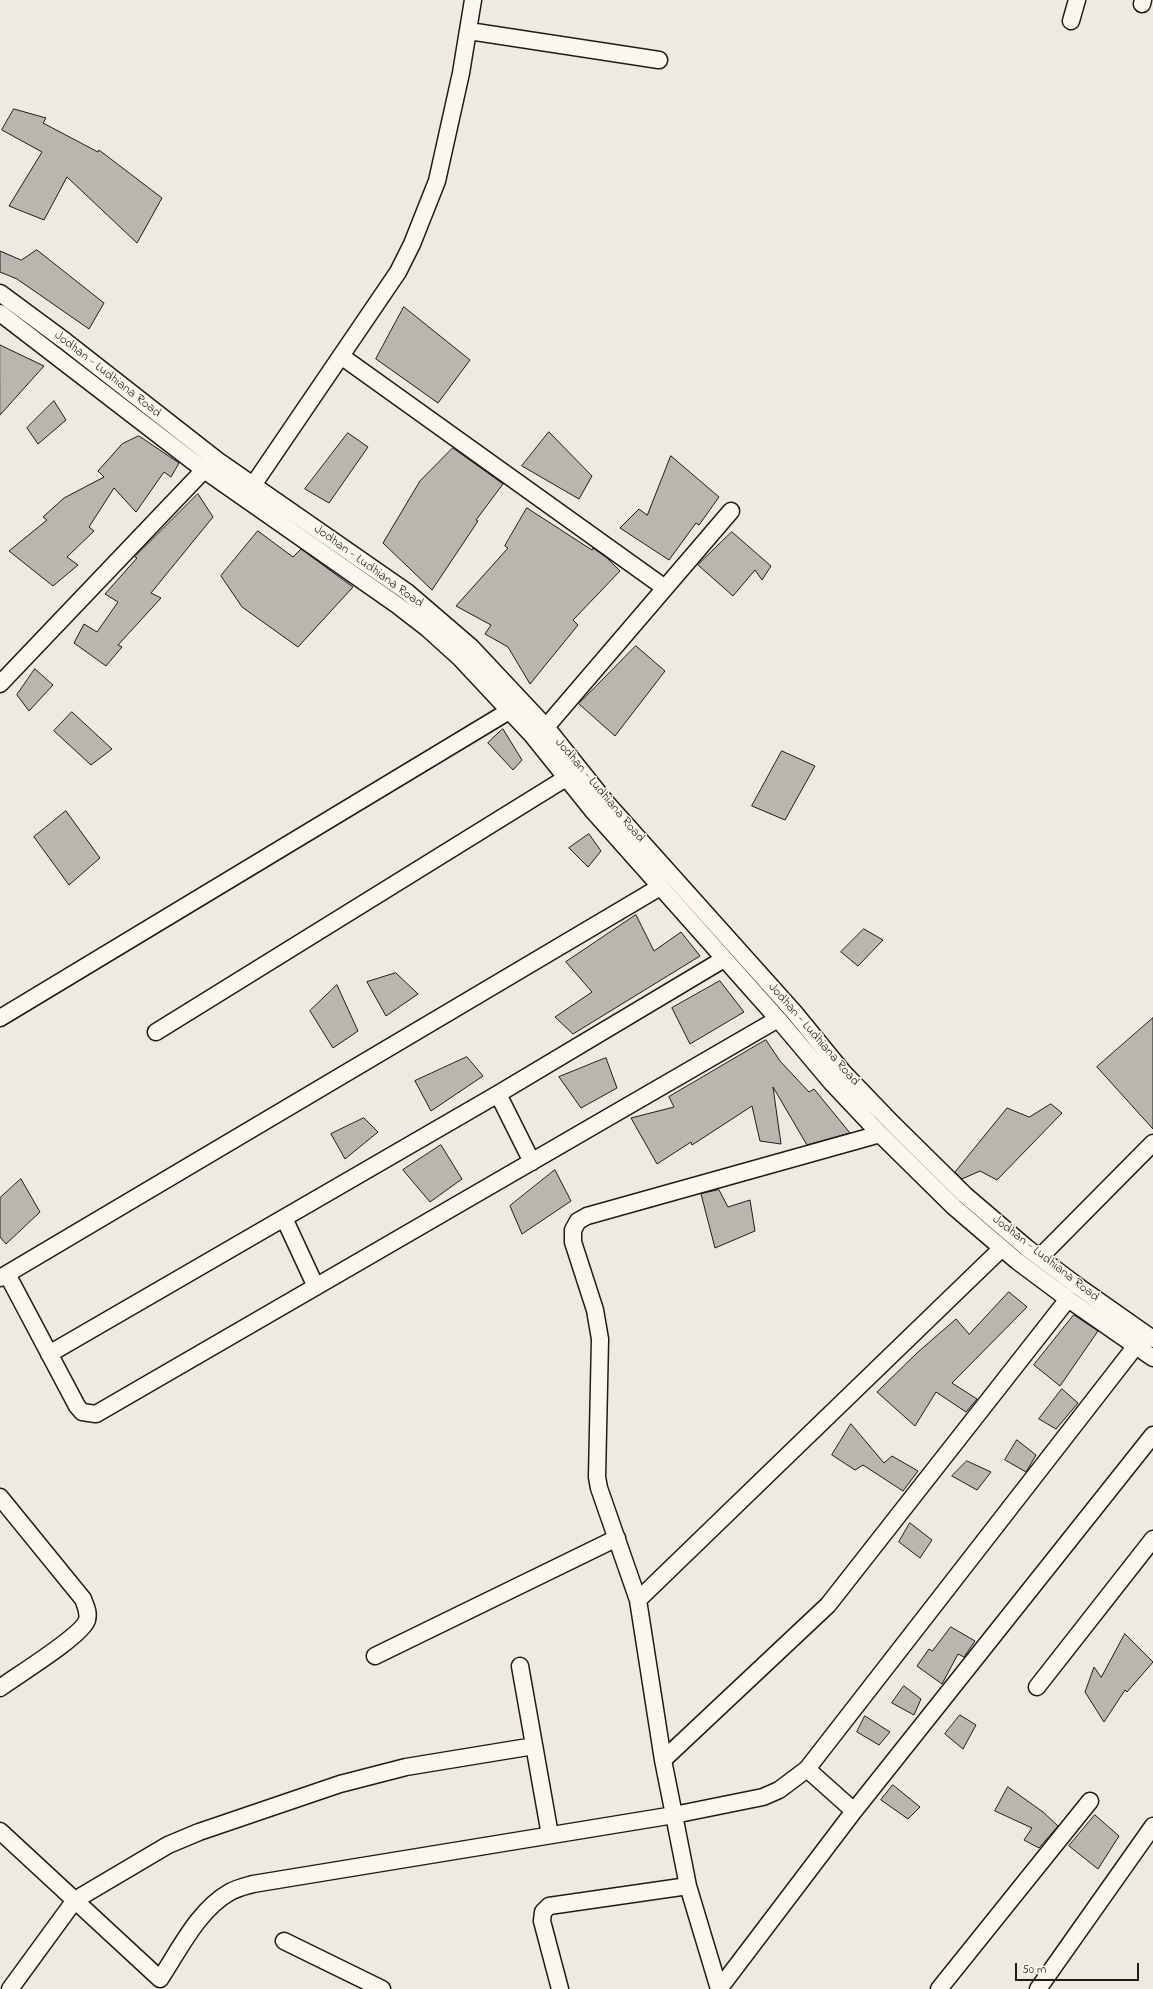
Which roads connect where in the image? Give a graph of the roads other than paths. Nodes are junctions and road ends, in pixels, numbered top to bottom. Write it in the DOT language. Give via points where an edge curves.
graph roads {
  1 [pos="473,0"];
  2 [pos="1077,0"];
  3 [pos="1071,21"];
  4 [pos="469,31"];
  5 [pos="659,60"];
  6 [pos="0,293"];
  7 [pos="0,313"];
  8 [pos="341,356"];
  9 [pos="204,470"];
  10 [pos="253,486"];
  11 [pos="244,499"];
  12 [pos="731,511"];
  13 [pos="665,588"];
  14 [pos="0,684"];
  15 [pos="509,711"];
  16 [pos="546,727"];
  17 [pos="566,778"];
  18 [pos="660,887"];
  19 [pos="724,959"];
  20 [pos="0,1018"];
  21 [pos="778,1018"];
  22 [pos="156,1032"];
  23 [pos="498,1094"];
  24 [pos="880,1134"];
  25 [pos="1153,1143"];
  26 [pos="532,1162"];
  27 [pos="284,1218"];
  28 [pos="1002,1248"];
  29 [pos="1040,1257"];
  30 [pos="3,1276"];
  31 [pos="316,1286"];
  32 [pos="1068,1299"];
  33 [pos="1153,1339"];
  34 [pos="1135,1347"];
  35 [pos="49,1354"];
  36 [pos="1153,1358"];
  37 [pos="1153,1435"];
  38 [pos="0,1497"];
  39 [pos="617,1538"];
  40 [pos="1153,1539"];
  41 [pos="638,1600"];
  42 [pos="376,1656"];
  43 [pos="520,1666"];
  44 [pos="1037,1687"];
  45 [pos="0,1688"];
  46 [pos="534,1746"];
  47 [pos="663,1760"];
  48 [pos="807,1769"];
  49 [pos="1090,1801"];
  50 [pos="854,1811"];
  51 [pos="674,1815"];
  52 [pos="1153,1826"];
  53 [pos="0,1831"];
  54 [pos="550,1835"];
  55 [pos="688,1886"];
  56 [pos="75,1900"];
  57 [pos="284,1941"];
  58 [pos="158,1984"];
  59 [pos="10,1989"];
  60 [pos="382,1989"];
  61 [pos="560,1989"];
  62 [pos="719,1989"];
  63 [pos="938,1989"];
  64 [pos="1038,1989"];
  1 -- 4 [label="street"];
  2 -- 3 [label="street"];
  4 -- 5 [label="street"];
  4 -- 8 [label="street" via="446,146 426,213 398,272"];
  6 -- 10 [label="street, Jodhan - Ludhiana Road"];
  7 -- 9 [label="street, Jodhan - Ludhiana Road"];
  8 -- 10 [label="street"];
  8 -- 13 [label="street"];
  9 -- 11 [label="street, Jodhan - Ludhiana Road"];
  9 -- 14 [label="street"];
  10 -- 11 [label="street"];
  10 -- 16 [label="street, Jodhan - Ludhiana Road" via="407,592 470,647"];
  11 -- 15 [label="street, Jodhan - Ludhiana Road" via="428,629 460,658"];
  12 -- 13 [label="street"];
  13 -- 16 [label="street"];
  15 -- 17 [label="street, Jodhan - Ludhiana Road"];
  15 -- 20 [label="street"];
  16 -- 29 [label="street, Jodhan - Ludhiana Road" via="605,801 794,1012 843,1072 965,1195"];
  17 -- 18 [label="street, Jodhan - Ludhiana Road"];
  17 -- 22 [label="street"];
  18 -- 19 [label="street, Jodhan - Ludhiana Road"];
  18 -- 30 [label="street"];
  19 -- 21 [label="street, Jodhan - Ludhiana Road"];
  19 -- 23 [label="street"];
  21 -- 24 [label="street, Jodhan - Ludhiana Road" via="831,1082"];
  21 -- 26 [label="street"];
  23 -- 26 [label="street"];
  23 -- 27 [label="street"];
  24 -- 28 [label="street, Jodhan - Ludhiana Road" via="954,1206"];
  24 -- 39 [label="street" via="587,1216 578,1221 573,1242 595,1310 601,1345 597,1477"];
  25 -- 29 [label="street"];
  26 -- 31 [label="street"];
  27 -- 31 [label="street"];
  27 -- 35 [label="street"];
  28 -- 32 [label="street, Jodhan - Ludhiana Road"];
  28 -- 41 [label="street"];
  29 -- 33 [label="street, Jodhan - Ludhiana Road"];
  30 -- 35 [label="street"];
  31 -- 35 [label="street" via="96,1414 82,1412 77,1406"];
  32 -- 34 [label="street, Jodhan - Ludhiana Road"];
  32 -- 47 [label="street" via="828,1605"];
  34 -- 36 [label="street, Jodhan - Ludhiana Road"];
  34 -- 48 [label="street"];
  37 -- 50 [label="street"];
  38 -- 45 [label="street" via="83,1599 88,1611 86,1622 76,1635"];
  39 -- 41 [label="street"];
  39 -- 42 [label="street"];
  40 -- 44 [label="street"];
  41 -- 47 [label="street"];
  43 -- 46 [label="street"];
  46 -- 54 [label="street"];
  46 -- 56 [label="street" via="406,1768 299,1797 168,1845"];
  47 -- 51 [label="street"];
  48 -- 50 [label="street"];
  48 -- 51 [label="street" via="779,1790 763,1797"];
  49 -- 63 [label="street"];
  50 -- 62 [label="street"];
  51 -- 54 [label="street"];
  51 -- 55 [label="street"];
  52 -- 64 [label="street"];
  53 -- 56 [label="street"];
  54 -- 58 [label="street" via="254,1884 232,1890 218,1899 199,1920"];
  55 -- 61 [label="street" via="549,1906 543,1912 542,1921"];
  55 -- 62 [label="street"];
  56 -- 58 [label="street"];
  56 -- 59 [label="street"];
  57 -- 60 [label="street"];
}
